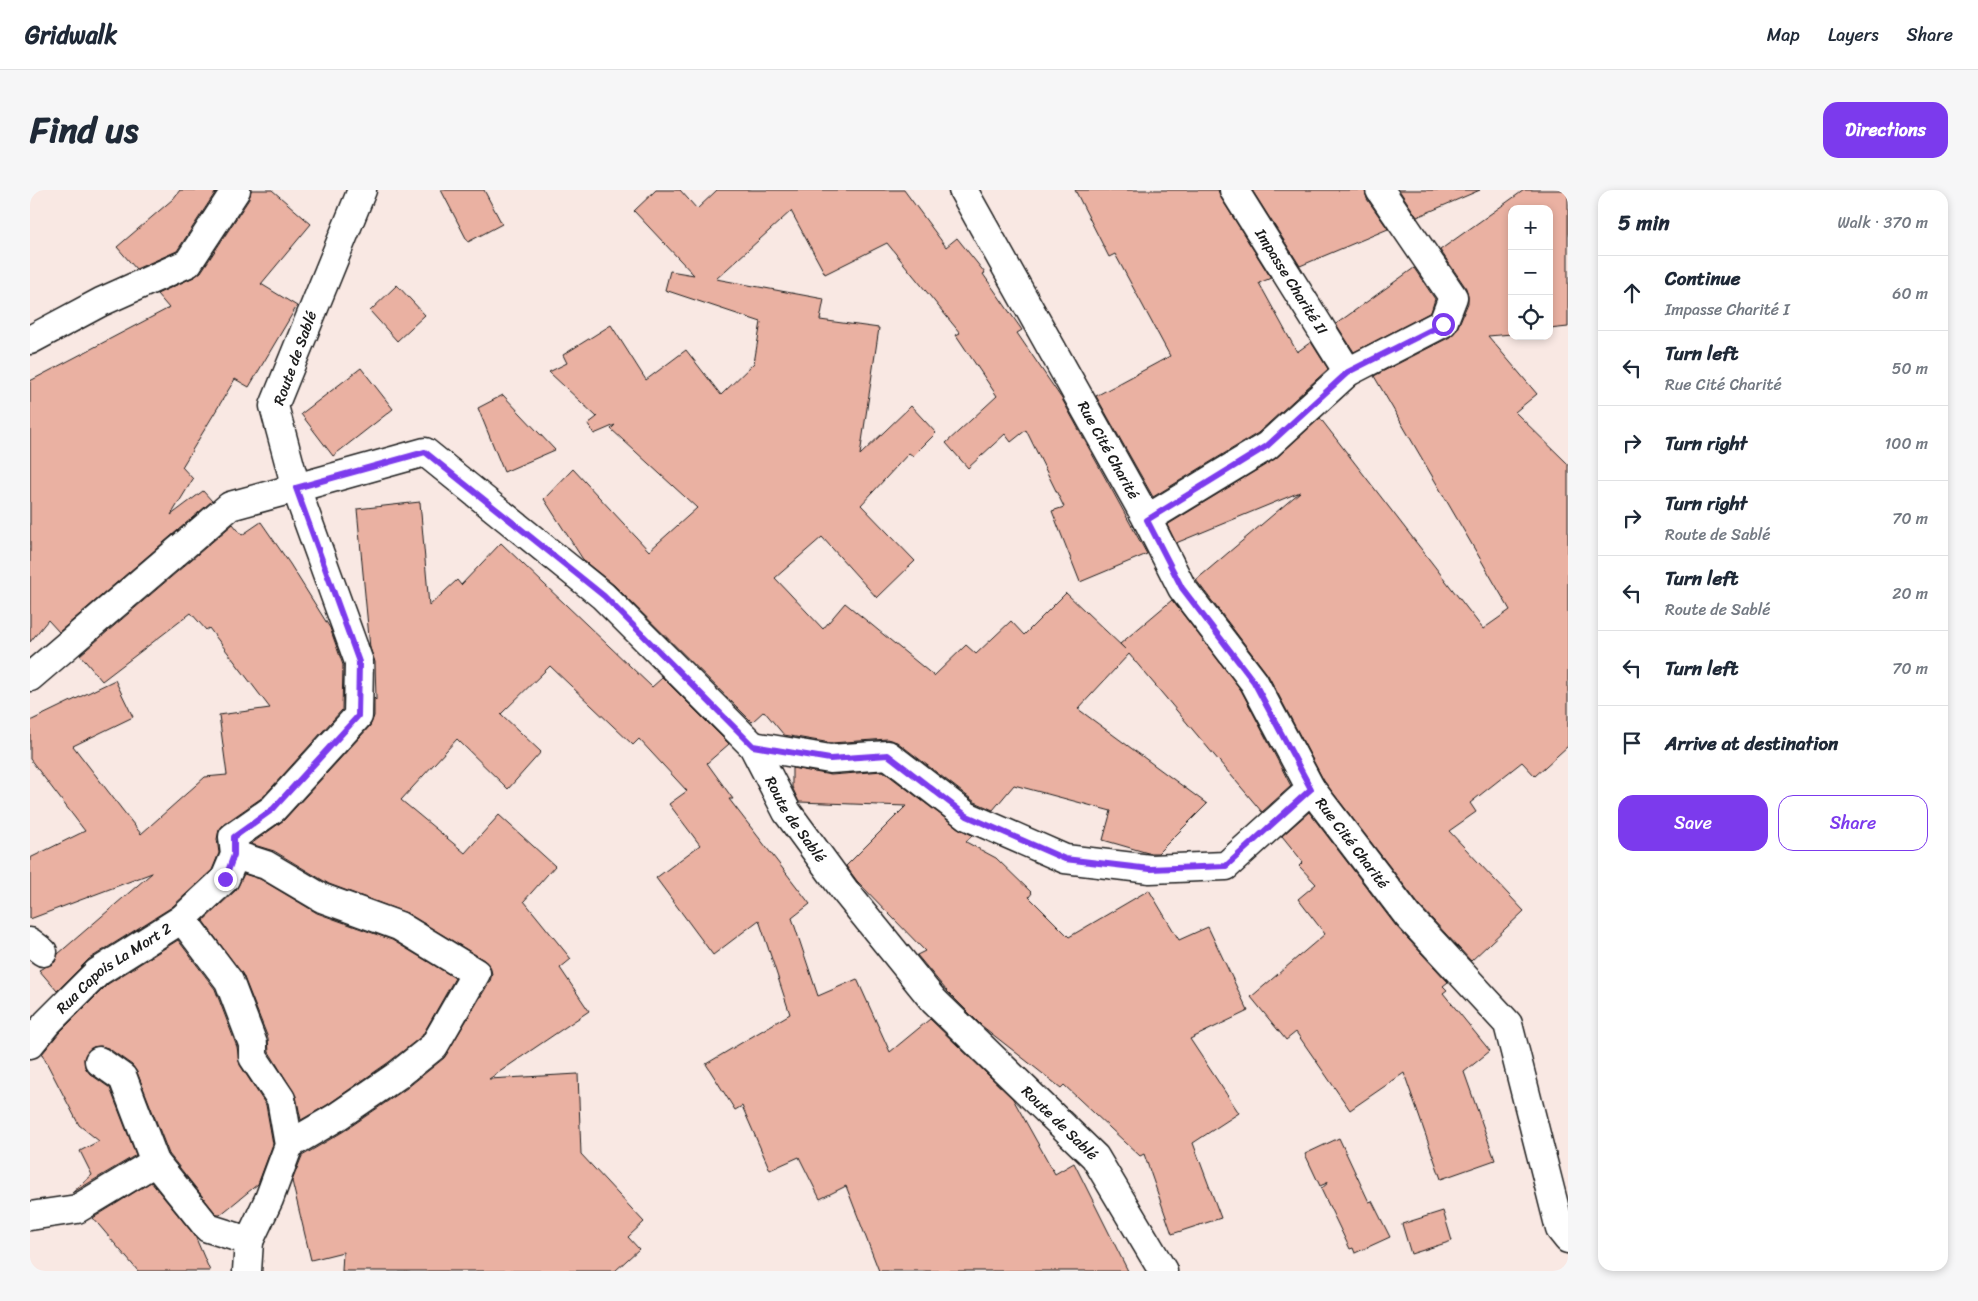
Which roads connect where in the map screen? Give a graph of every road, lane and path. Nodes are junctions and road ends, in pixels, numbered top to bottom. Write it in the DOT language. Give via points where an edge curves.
graph roads {
  1 [pos="236,190"];
  2 [pos="362,190"];
  3 [pos="963,190"];
  4 [pos="1234,190"];
  5 [pos="1380,190"];
  6 [pos="30,340"];
  7 [pos="1348,372"];
  8 [pos="296,488"];
  9 [pos="1147,520"];
  10 [pos="30,677"];
  11 [pos="753,746"];
  12 [pos="1311,789"];
  13 [pos="234,855"];
  14 [pos="182,919"];
  15 [pos="30,1044"];
  16 [pos="100,1061"];
  17 [pos="289,1145"];
  18 [pos="155,1162"];
  19 [pos="30,1216"];
  20 [pos="1568,1239"];
  21 [pos="249,1241"];
  22 [pos="247,1271"];
  23 [pos="1163,1271"];
  1 -- 6 [label="street" via="188,263 101,302"];
  2 -- 8 [label="street, Route de Sablé" via="274,406"];
  3 -- 9 [label="street, Rue Cité Charité"];
  4 -- 7 [label="street, Impasse Charité II"];
  5 -- 7 [label="street" via="1453,297 1443,324"];
  7 -- 9 [label="street" via="1267,446"];
  8 -- 10 [label="street" via="230,506"];
  8 -- 11 [label="street, Route de Sablé" via="425,452 604,596"];
  8 -- 13 [label="street, Rua Capois La Mort 2" via="359,662 358,716 273,809 234,837"];
  9 -- 12 [label="street, Rue Cité Charité" via="1182,588 1254,682"];
  11 -- 12 [label="street" via="830,759 888,755 967,816 1065,859 1150,869 1226,866"];
  11 -- 23 [label="street, Route de Sablé" via="786,812 934,1001 1096,1157"];
  12 -- 20 [label="street, Rue Cité Charité" via="1408,916 1508,1024 1560,1229"];
  13 -- 14 [label="street, Rua Capois La Mort 2" via="225,879"];
  13 -- 17 [label="street" via="266,865 322,898 399,926 476,972 434,1046 336,1118"];
  14 -- 15 [label="street, Rua Capois La Mort 2" via="98,972"];
  14 -- 17 [label="street" via="229,981 254,1044 253,1057 282,1099"];
  16 -- 18 [label="street" via="123,1078"];
  17 -- 21 [label="street"];
  18 -- 19 [label="street" via="77,1209"];
  18 -- 21 [label="street" via="208,1228"];
  21 -- 22 [label="street"];
}
